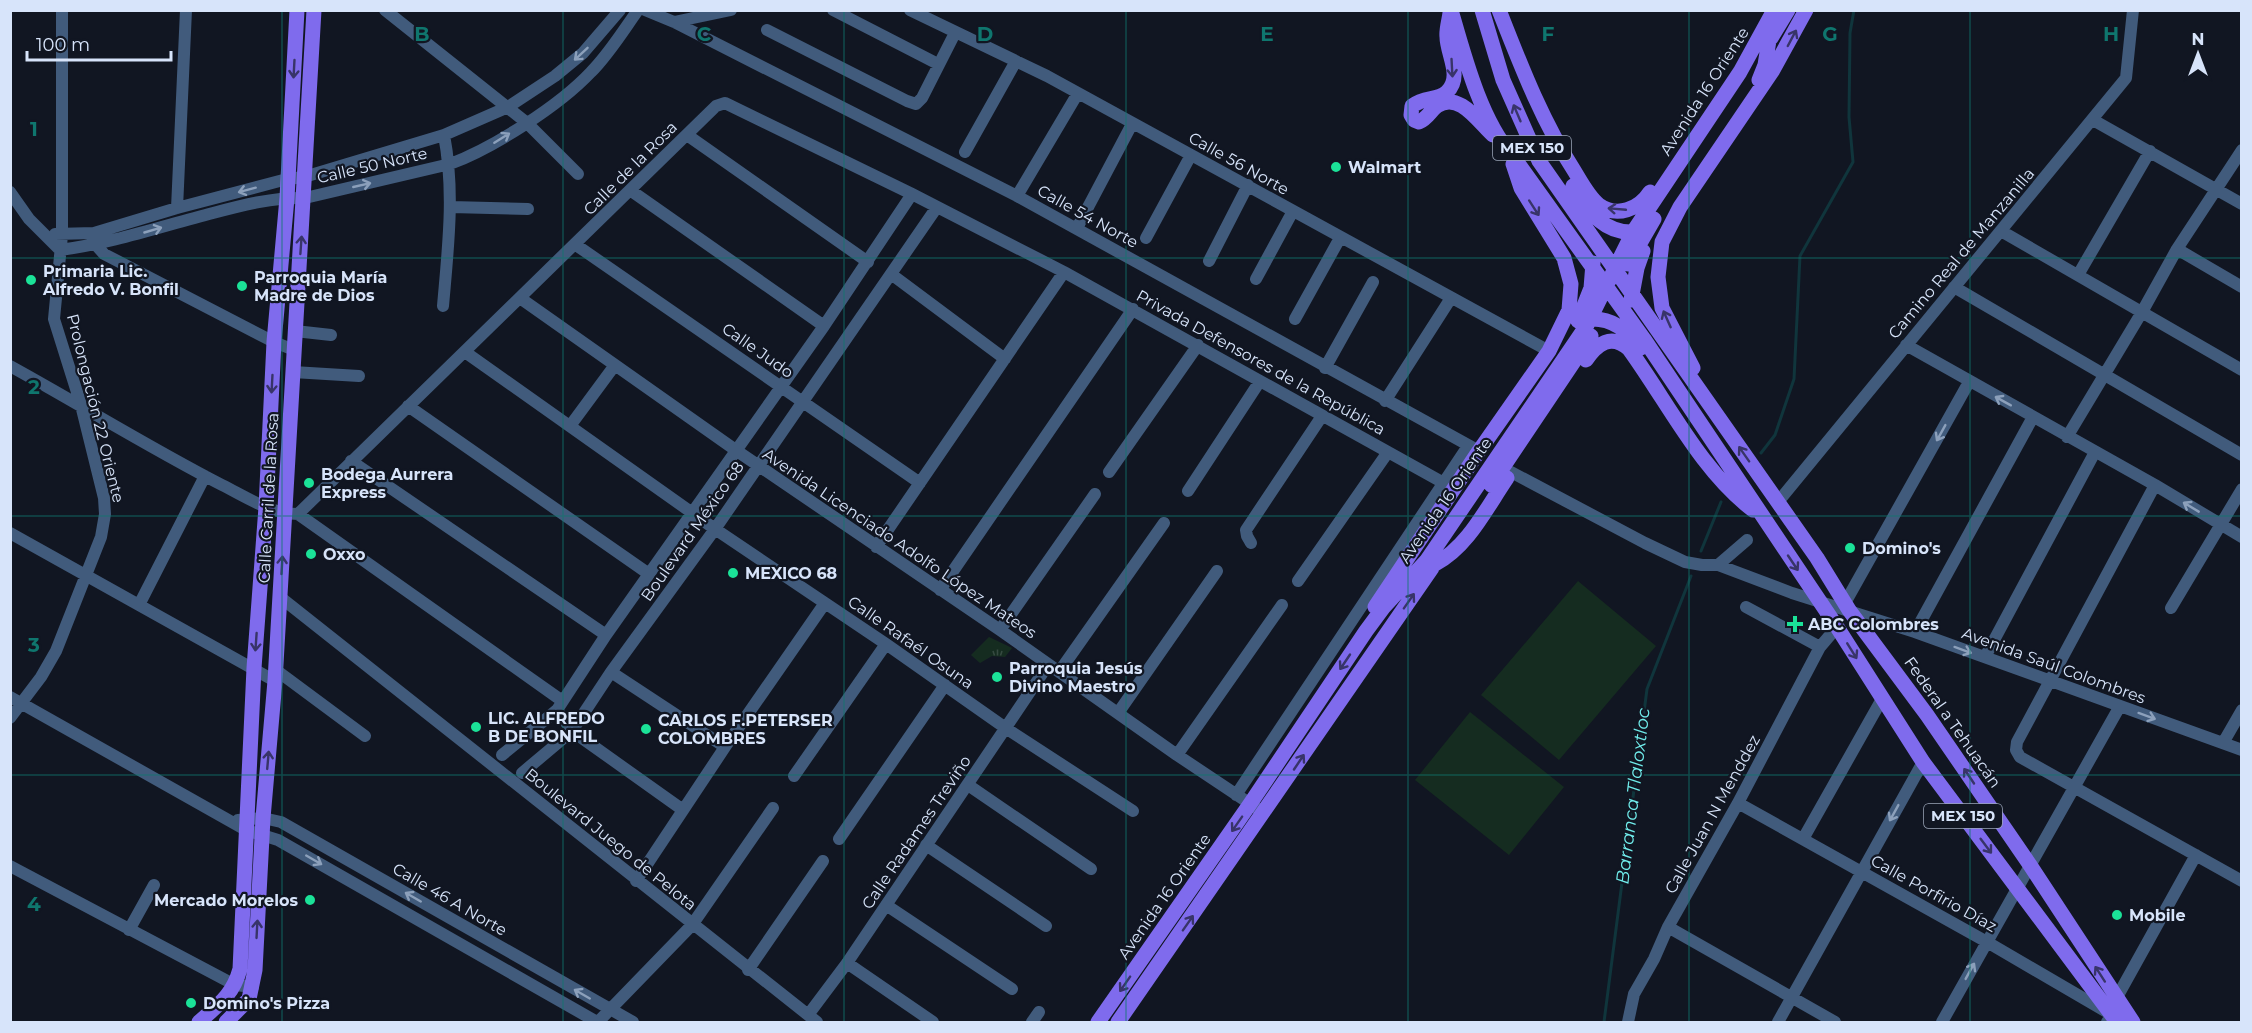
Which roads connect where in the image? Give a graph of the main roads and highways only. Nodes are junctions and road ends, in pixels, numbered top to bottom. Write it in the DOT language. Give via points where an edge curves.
graph roads {
  1 [pos="297,10"];
  2 [pos="314,10"];
  3 [pos="1451,10"];
  4 [pos="1485,10"];
  5 [pos="1499,10"];
  6 [pos="1806,10"];
  7 [pos="1776,14"];
  8 [pos="1767,46"];
  9 [pos="1499,141"];
  10 [pos="1512,155"];
  11 [pos="1586,230"];
  12 [pos="1640,230"];
  13 [pos="1593,267"];
  14 [pos="1617,274"];
  15 [pos="1609,291"];
  16 [pos="1632,295"];
  17 [pos="1590,320"];
  18 [pos="1632,321"];
  19 [pos="1553,344"];
  20 [pos="1699,391"];
  21 [pos="1507,426"];
  22 [pos="1759,511"];
  23 [pos="1817,558"];
  24 [pos="1432,563"];
  25 [pos="1837,627"];
  26 [pos="1366,631"];
  27 [pos="1868,633"];
  28 [pos="233,990"];
  29 [pos="217,1006"];
  30 [pos="241,1009"];
  31 [pos="2112,1020"];
  32 [pos="228,1022"];
  33 [pos="200,1023"];
  34 [pos="250,1023"];
  35 [pos="1098,1023"];
  36 [pos="1118,1023"];
  37 [pos="2133,1023"];
  1 -- 28 [label="main road, Calle Carril de la Rosa, one-way" via="266,507 241,823 240,969"];
  30 -- 2 [label="main road, Calle Carril de la Rosa, one-way" via="253,987 280,597 291,514 294,350"];
  3 -- 9 [label="main road, MEX 150" via="1476,88"];
  3 -- 9 [label="main road, one-way" via="1446,38 1454,72 1452,84 1436,98 1420,99 1412,106 1411,115 1419,122 1445,103 1467,107"];
  11 -- 4 [label="main road, MEX 150, one-way" via="1527,137 1486,30"];
  4 -- 12 [label="main road" via="1543,135 1588,210 1604,225"];
  7 -- 5 [label="main road, one-way" via="1752,37 1648,196 1639,205 1622,211 1610,210 1597,202 1569,164 1532,92"];
  20 -- 6 [label="main road, one-way" via="1692,364 1662,308 1658,277 1662,242 1680,207 1773,70"];
  7 -- 8 [label="main road"];
  7 -- 12 [label="main road, Avenida 16 Oriente"];
  8 -- 12 [label="main road, Avenida 16 Oriente"];
  8 -- 16 [label="main road" via="1765,65 1756,86 1644,250"];
  9 -- 10 [label="main road, MEX 150"];
  10 -- 13 [label="main road, MEX 150"];
  10 -- 19 [label="main road, one-way" via="1521,188 1559,249 1569,275 1569,310"];
  11 -- 13 [label="main road"];
  11 -- 14 [label="main road, MEX 150"];
  12 -- 14 [label="main road, Avenida 16 Oriente"];
  13 -- 15 [label="main road, MEX 150"];
  13 -- 17 [label="main road"];
  14 -- 15 [label="main road, Avenida 16 Oriente"];
  14 -- 16 [label="main road, Federal a Tehuacán / MEX 150"];
  15 -- 17 [label="main road, Avenida 16 Oriente"];
  15 -- 18 [label="main road, MEX 150"];
  16 -- 18 [label="main road"];
  16 -- 20 [label="main road, Federal a Tehuacán / MEX 150"];
  17 -- 19 [label="main road"];
  17 -- 21 [label="main road, Avenida 16 Oriente"];
  17 -- 22 [label="main road" via="1618,326 1639,346 1715,457"];
  17 -- 24 [label="main road, Avenida 16 Oriente" via="1504,465"];
  18 -- 22 [label="main road, MEX 150"];
  19 -- 21 [label="main road"];
  23 -- 20 [label="main road, Federal a Tehuacán / MEX 150, one-way"];
  21 -- 24 [label="main road, Avenida 16 Oriente"];
  21 -- 26 [label="main road" via="1473,449 1380,596"];
  22 -- 23 [label="main road" via="1785,526"];
  22 -- 24 [label="main road" via="1742,501 1718,475 1629,350 1614,342 1603,343 1594,348 1461,544 1450,555"];
  22 -- 25 [label="main road, MEX 150, one-way"];
  23 -- 27 [label="main road, Federal a Tehuacán / MEX 150"];
  24 -- 26 [label="main road, Avenida 16 Oriente" via="1412,578"];
  36 -- 24 [label="main road, Avenida 16 Oriente, one-way"];
  25 -- 27 [label="main road" via="1847,625"];
  25 -- 31 [label="main road, MEX 150, one-way" via="1923,762"];
  26 -- 35 [label="main road, Avenida 16 Oriente, one-way"];
  37 -- 27 [label="main road, Federal a Tehuacán / MEX 150, one-way" via="2030,865"];
  28 -- 29 [label="main road"];
  28 -- 30 [label="main road"];
  29 -- 32 [label="main road"];
  29 -- 33 [label="main road"];
  30 -- 32 [label="main road"];
  30 -- 34 [label="main road"];
}
